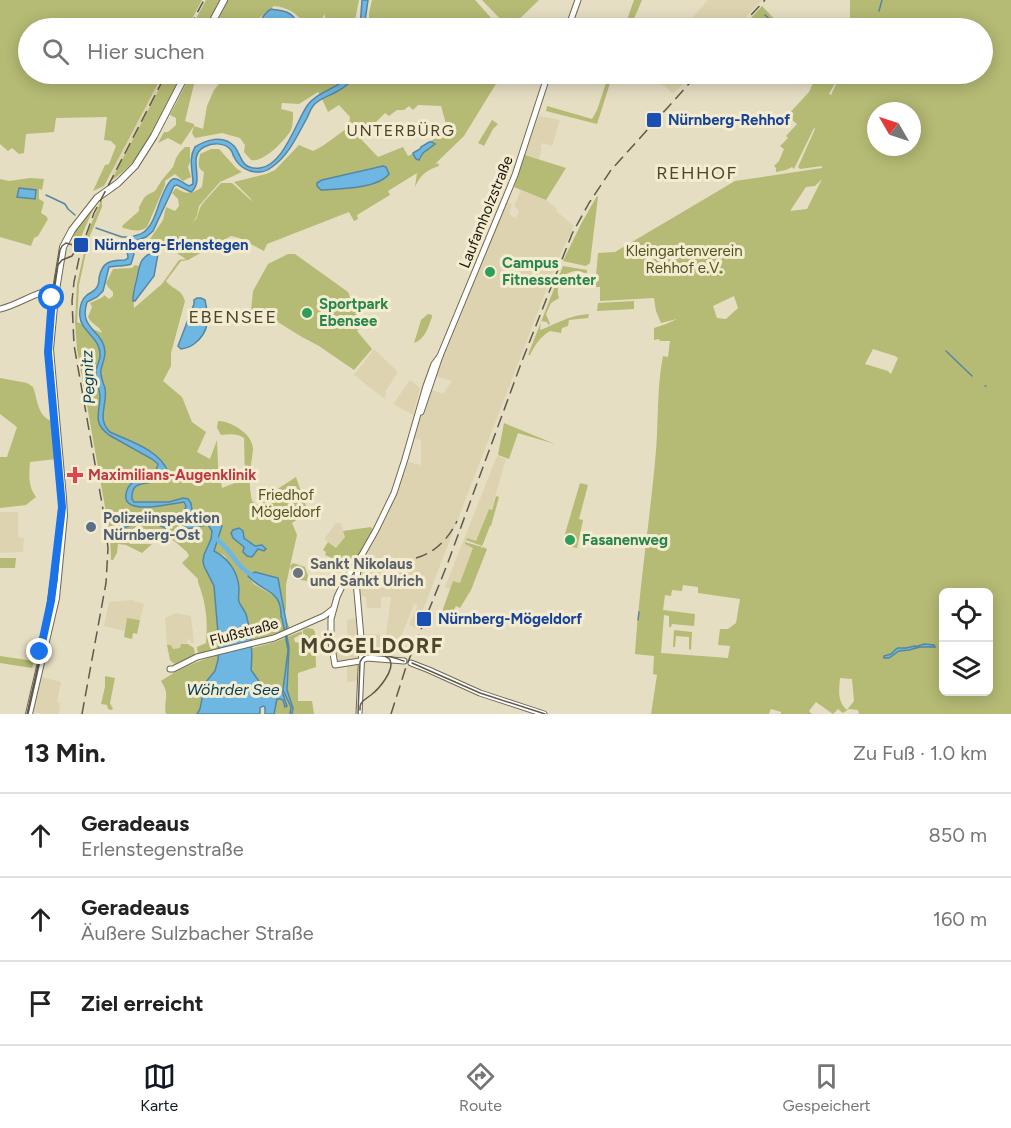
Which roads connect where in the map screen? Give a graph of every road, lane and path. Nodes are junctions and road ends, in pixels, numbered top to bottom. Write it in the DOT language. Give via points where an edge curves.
graph roads {
  1 [pos="224,0"];
  2 [pos="578,0"];
  3 [pos="214,18"];
  4 [pos="572,18"];
  5 [pos="181,84"];
  6 [pos="545,84"];
  7 [pos="54,292"];
  8 [pos="0,308"];
  9 [pos="363,553"];
  10 [pos="349,574"];
  11 [pos="357,577"];
  12 [pos="333,609"];
  13 [pos="324,616"];
  14 [pos="331,619"];
  15 [pos="361,660"];
  16 [pos="404,661"];
  17 [pos="411,663"];
  18 [pos="170,669"];
  19 [pos="28,712"];
  20 [pos="358,714"];
  21 [pos="544,714"];
  1 -- 3 [label="main road"];
  2 -- 4 [label="main road"];
  5 -- 7 [label="main road" via="135,166 96,196 75,222 63,246"];
  6 -- 9 [label="main road, Laufamholzstraße" via="515,175 440,356 394,493"];
  7 -- 8 [label="main road" via="40,293"];
  7 -- 19 [label="main road" via="50,351 64,504 54,598"];
  9 -- 10 [label="main road, Laufamholzstraße"];
  9 -- 11 [label="main road"];
  10 -- 11 [label="main road"];
  10 -- 12 [label="main road, Laufamholzstraße"];
  11 -- 15 [label="main road"];
  12 -- 13 [label="main road, Flußstraße"];
  12 -- 14 [label="main road, Laufamholzstraße"];
  13 -- 14 [label="main road"];
  13 -- 18 [label="main road, Flußstraße" via="286,634 218,651"];
  14 -- 15 [label="main road, Laufamholzstraße" via="335,665"];
  15 -- 16 [label="main road"];
  15 -- 20 [label="main road"];
  17 -- 21 [label="main road" via="480,693"];
}
